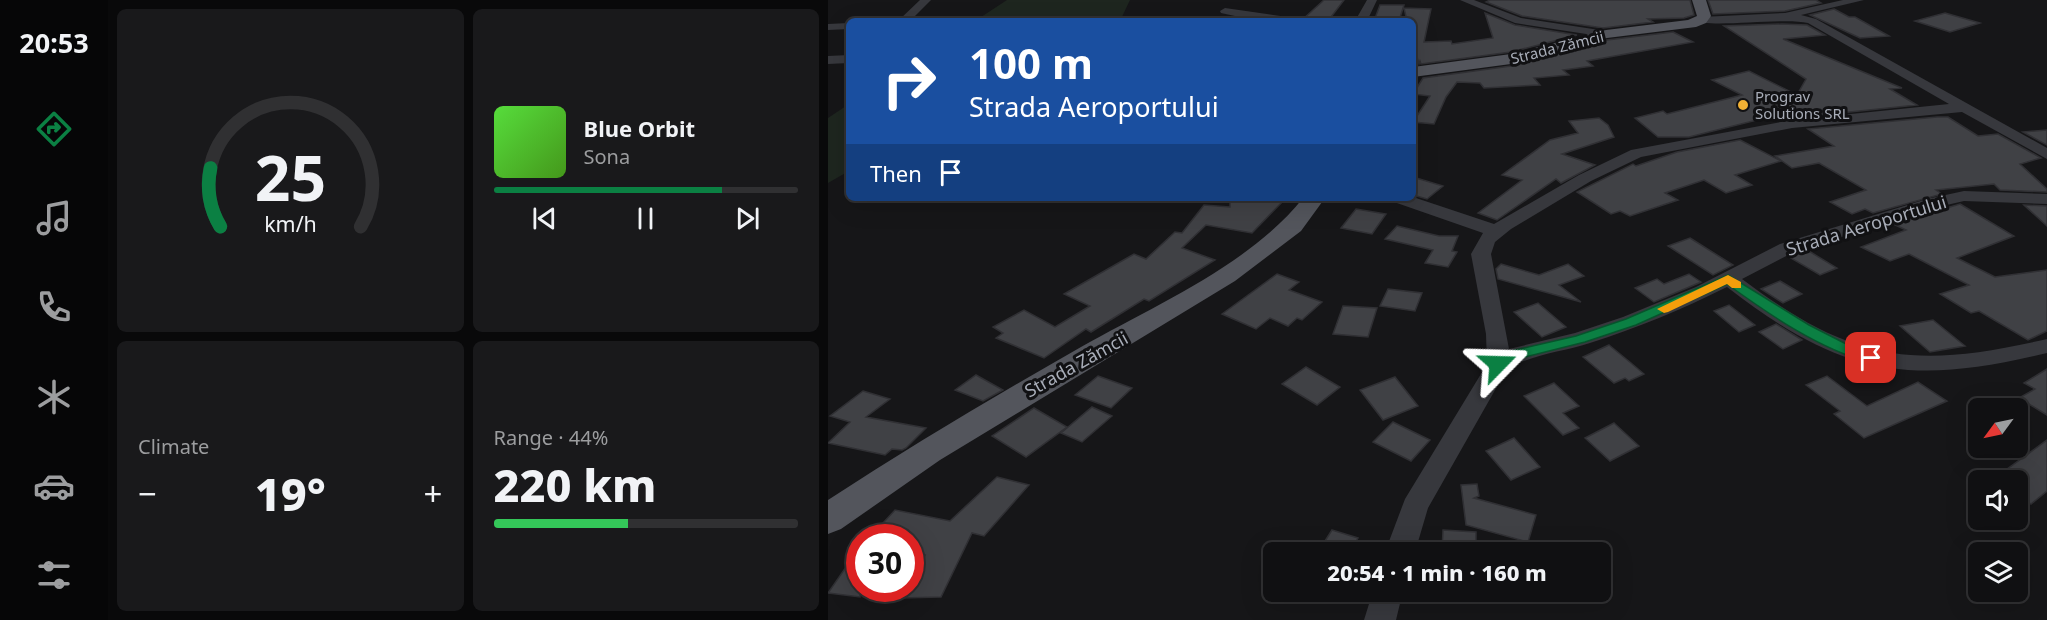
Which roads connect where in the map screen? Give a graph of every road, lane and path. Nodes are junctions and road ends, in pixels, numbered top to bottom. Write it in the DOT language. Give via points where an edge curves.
graph roads {
  1 [pos="926,0"];
  2 [pos="1372,0"];
  3 [pos="1465,0"];
  4 [pos="1699,0"];
  5 [pos="1859,0"];
  6 [pos="1225,11"];
  7 [pos="1787,16"];
  8 [pos="907,18"];
  9 [pos="1260,18"];
  10 [pos="1363,18"];
  11 [pos="1701,20"];
  12 [pos="846,26"];
  13 [pos="828,27"];
  14 [pos="1606,34"];
  15 [pos="846,59"];
  16 [pos="828,60"];
  17 [pos="1416,72"];
  18 [pos="1965,107"];
  19 [pos="2047,154"];
  20 [pos="2047,199"];
  21 [pos="1312,201"];
  22 [pos="1409,201"];
  23 [pos="1496,231"];
  24 [pos="1728,278"];
  25 [pos="2047,346"];
  26 [pos="1498,364"];
  27 [pos="828,519"];
  28 [pos="1403,542"];
  29 [pos="1385,602"];
  30 [pos="1380,620"];
  1 -- 8 [label="street"];
  2 -- 10 [label="street"];
  3 -- 14 [label="street" via="1519,21"];
  4 -- 11 [label="main road" via="1704,16"];
  5 -- 7 [label="street"];
  6 -- 9 [label="street"];
  7 -- 11 [label="street"];
  7 -- 18 [label="street" via="1812,21"];
  11 -- 14 [label="main road, Strada Zămcii"];
  12 -- 13 [label="street"];
  14 -- 17 [label="main road, Strada Zămcii" via="1511,58"];
  15 -- 16 [label="street"];
  18 -- 19 [label="street"];
  18 -- 23 [label="street" via="1792,124 1637,153 1585,178"];
  20 -- 24 [label="street, Strada Aeroportului" via="1952,198 1787,248"];
  21 -- 27 [label="main road, Strada Zămcii" via="1285,233 1226,276 928,451"];
  22 -- 23 [label="street"];
  23 -- 26 [label="street" via="1487,239 1481,254 1497,334"];
  24 -- 25 [label="street" via="1762,304 1804,328 1871,358 1937,364 1993,360"];
  24 -- 26 [label="street, Strada Aeroportului" via="1631,322 1516,354"];
  26 -- 28 [label="street" via="1415,507"];
  29 -- 30 [label="street"];
}
